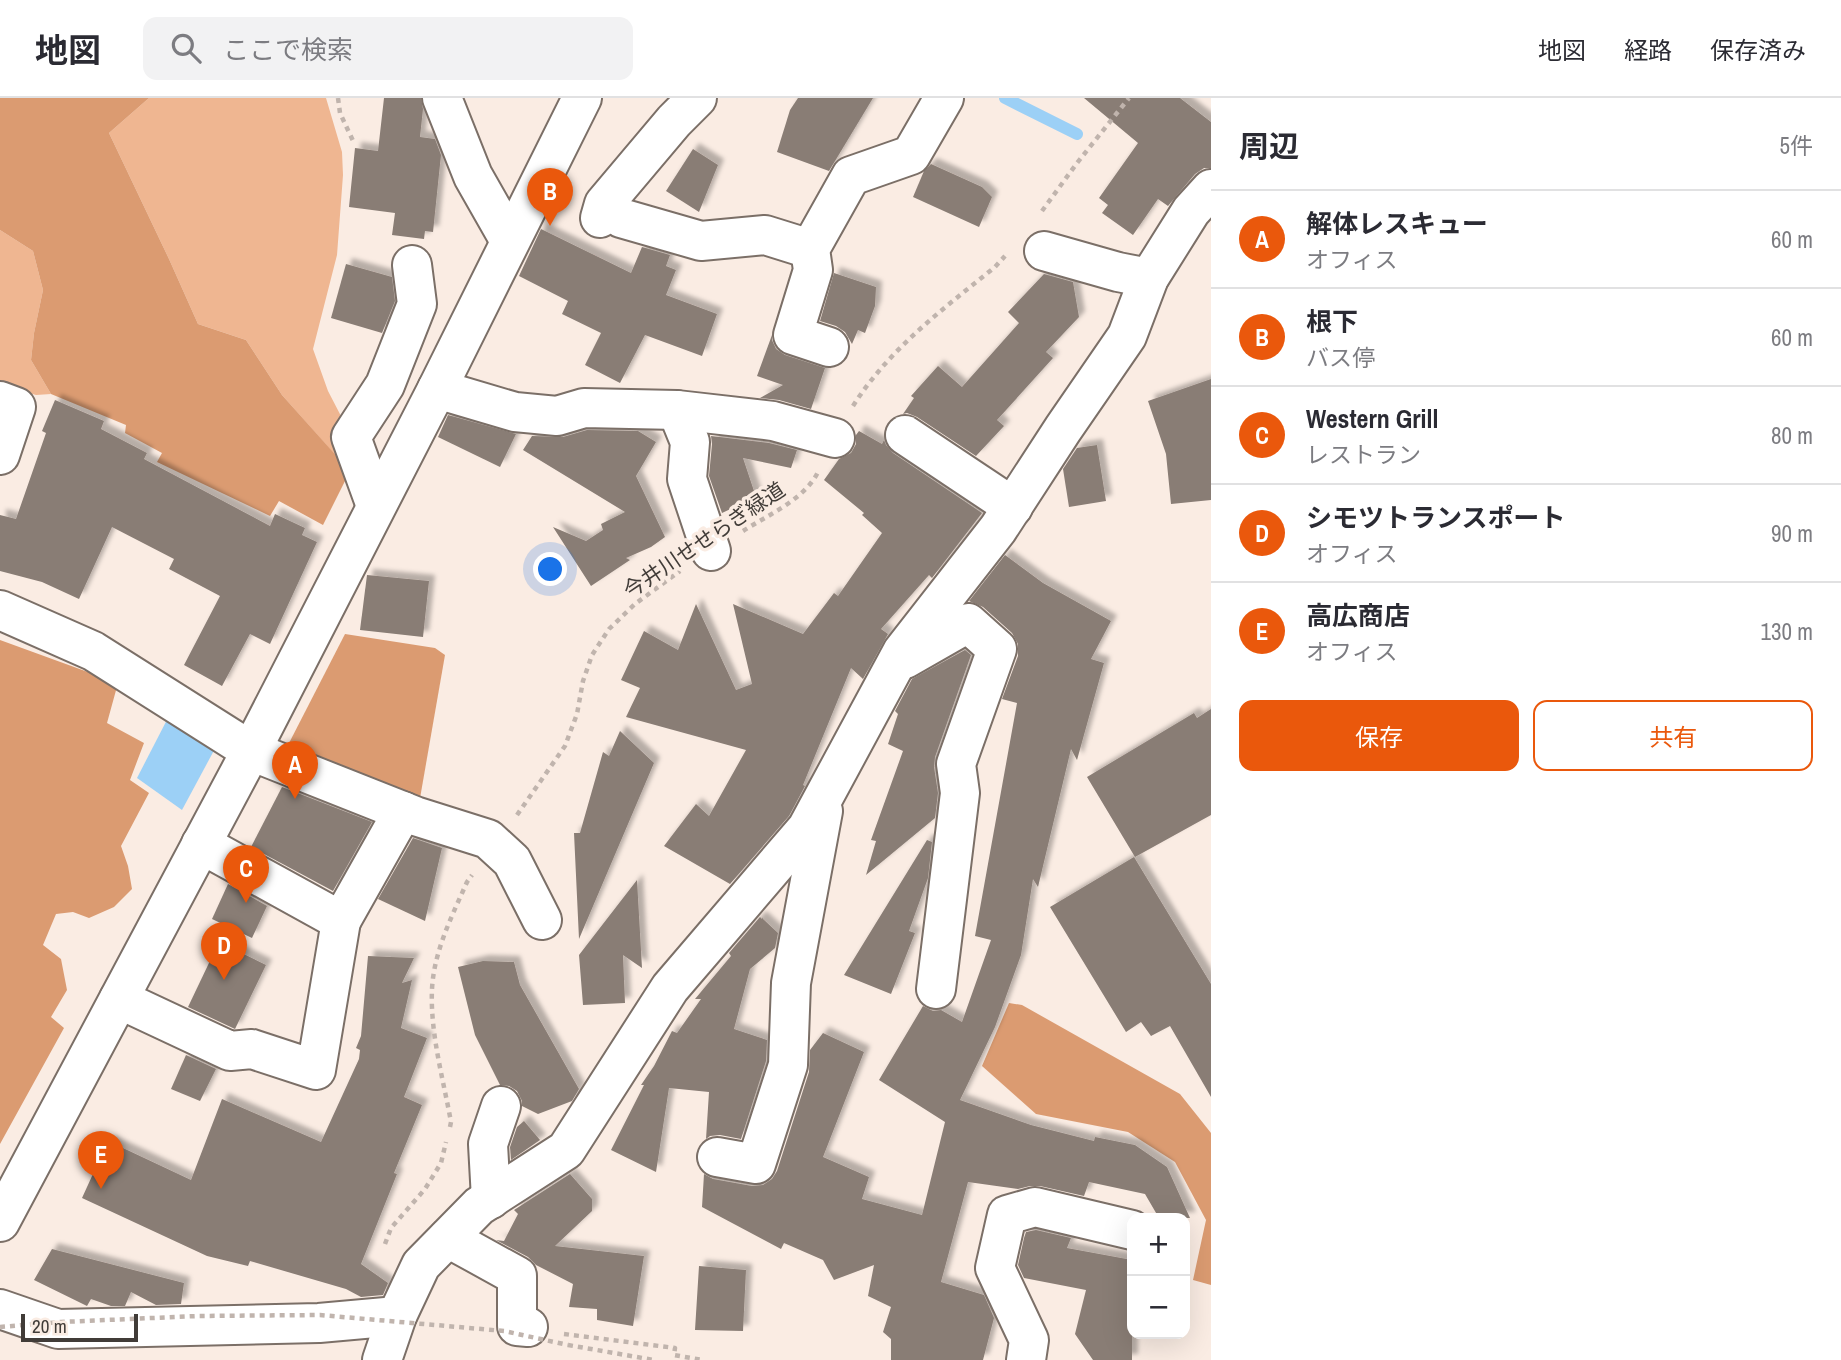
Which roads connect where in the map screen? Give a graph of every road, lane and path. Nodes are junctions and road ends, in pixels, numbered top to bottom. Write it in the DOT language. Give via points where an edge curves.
graph roads {
  1 [pos="338,98"];
  2 [pos="442,98"];
  3 [pos="582,98"];
  4 [pos="697,98"];
  5 [pos="944,98"];
  6 [pos="1129,98"];
  7 [pos="354,143"];
  8 [pos="1211,189"];
  9 [pos="1031,239"];
  10 [pos="510,241"];
  11 [pos="810,249"];
  12 [pos="412,265"];
  13 [pos="1149,278"];
  14 [pos="829,347"];
  15 [pos="437,389"];
  16 [pos="0,401"];
  17 [pos="677,410"];
  18 [pos="905,435"];
  19 [pos="835,438"];
  20 [pos="0,455"];
  21 [pos="376,506"];
  22 [pos="1013,507"];
  23 [pos="712,551"];
  24 [pos="0,610"];
  25 [pos="896,664"];
  26 [pos="251,751"];
  27 [pos="827,791"];
  28 [pos="403,811"];
  29 [pos="201,844"];
  30 [pos="496,845"];
  31 [pos="542,920"];
  32 [pos="341,921"];
  33 [pos="936,989"];
  34 [pos="119,999"];
  35 [pos="502,1106"];
  36 [pos="717,1157"];
  37 [pos="491,1199"];
  38 [pos="0,1222"];
  39 [pos="1127,1229"];
  40 [pos="448,1238"];
  41 [pos="382,1252"];
  42 [pos="0,1309"];
  43 [pos="397,1316"];
  44 [pos="0,1327"];
  45 [pos="543,1330"];
  46 [pos="674,1357"];
  47 [pos="382,1360"];
  48 [pos="654,1360"];
  49 [pos="702,1360"];
  50 [pos="1026,1360"];
  1 -- 7 [label="path"];
  2 -- 10 [label="street" via="472,176"];
  3 -- 10 [label="street"];
  4 -- 11 [label="street" via="604,204 611,218 701,241 765,235"];
  5 -- 11 [label="street" via="911,155 851,177"];
  6 -- 9 [label="path, 今井川せせらぎ緑道" via="1077,163"];
  8 -- 13 [label="street" via="1191,211"];
  9 -- 13 [label="street" via="1118,272"];
  9 -- 19 [label="path, 今井川せせらぎ緑道" via="903,344 867,384"];
  10 -- 15 [label="street"];
  11 -- 14 [label="street" via="813,270 793,335"];
  12 -- 21 [label="street" via="417,304 385,385 351,437"];
  13 -- 22 [label="street" via="1128,336"];
  15 -- 17 [label="street" via="515,412 557,416 584,408"];
  15 -- 21 [label="street"];
  16 -- 20 [label="street" via="16,407"];
  17 -- 19 [label="street" via="773,421"];
  17 -- 23 [label="street" via="690,442 687,479"];
  18 -- 22 [label="street"];
  19 -- 23 [label="path, 今井川せせらぎ緑道" via="812,484"];
  21 -- 26 [label="street"];
  22 -- 25 [label="street"];
  23 -- 30 [label="path, 今井川せせらぎ緑道" via="635,604 609,629 592,655 565,746"];
  24 -- 26 [label="street" via="93,651"];
  25 -- 27 [label="street"];
  25 -- 33 [label="street" via="968,623 997,649 956,764 960,793"];
  26 -- 28 [label="street"];
  26 -- 29 [label="street"];
  27 -- 36 [label="street" via="791,983 788,1065 756,1164"];
  27 -- 37 [label="street" via="807,828 670,988 566,1150"];
  28 -- 30 [label="street"];
  28 -- 32 [label="street"];
  29 -- 32 [label="street"];
  29 -- 34 [label="street"];
  30 -- 31 [label="street" via="512,861"];
  30 -- 41 [label="path, 今井川せせらぎ緑道" via="467,882 437,958 433,1027 451,1122 441,1163 391,1228"];
  32 -- 34 [label="street" via="316,1070 252,1049 230,1051"];
  34 -- 38 [label="street"];
  35 -- 37 [label="street" via="488,1144"];
  37 -- 40 [label="street"];
  39 -- 50 [label="street" via="1035,1207 1007,1215 995,1268 1029,1340"];
  40 -- 43 [label="street" via="421,1265"];
  40 -- 45 [label="street" via="517,1276 517,1326"];
  42 -- 43 [label="street" via="58,1329"];
  43 -- 47 [label="street"];
  44 -- 48 [label="path, bridge" via="198,1315 320,1315 504,1331"];
  45 -- 46 [label="path" via="675,1348"];
  46 -- 49 [label="path"];
}
